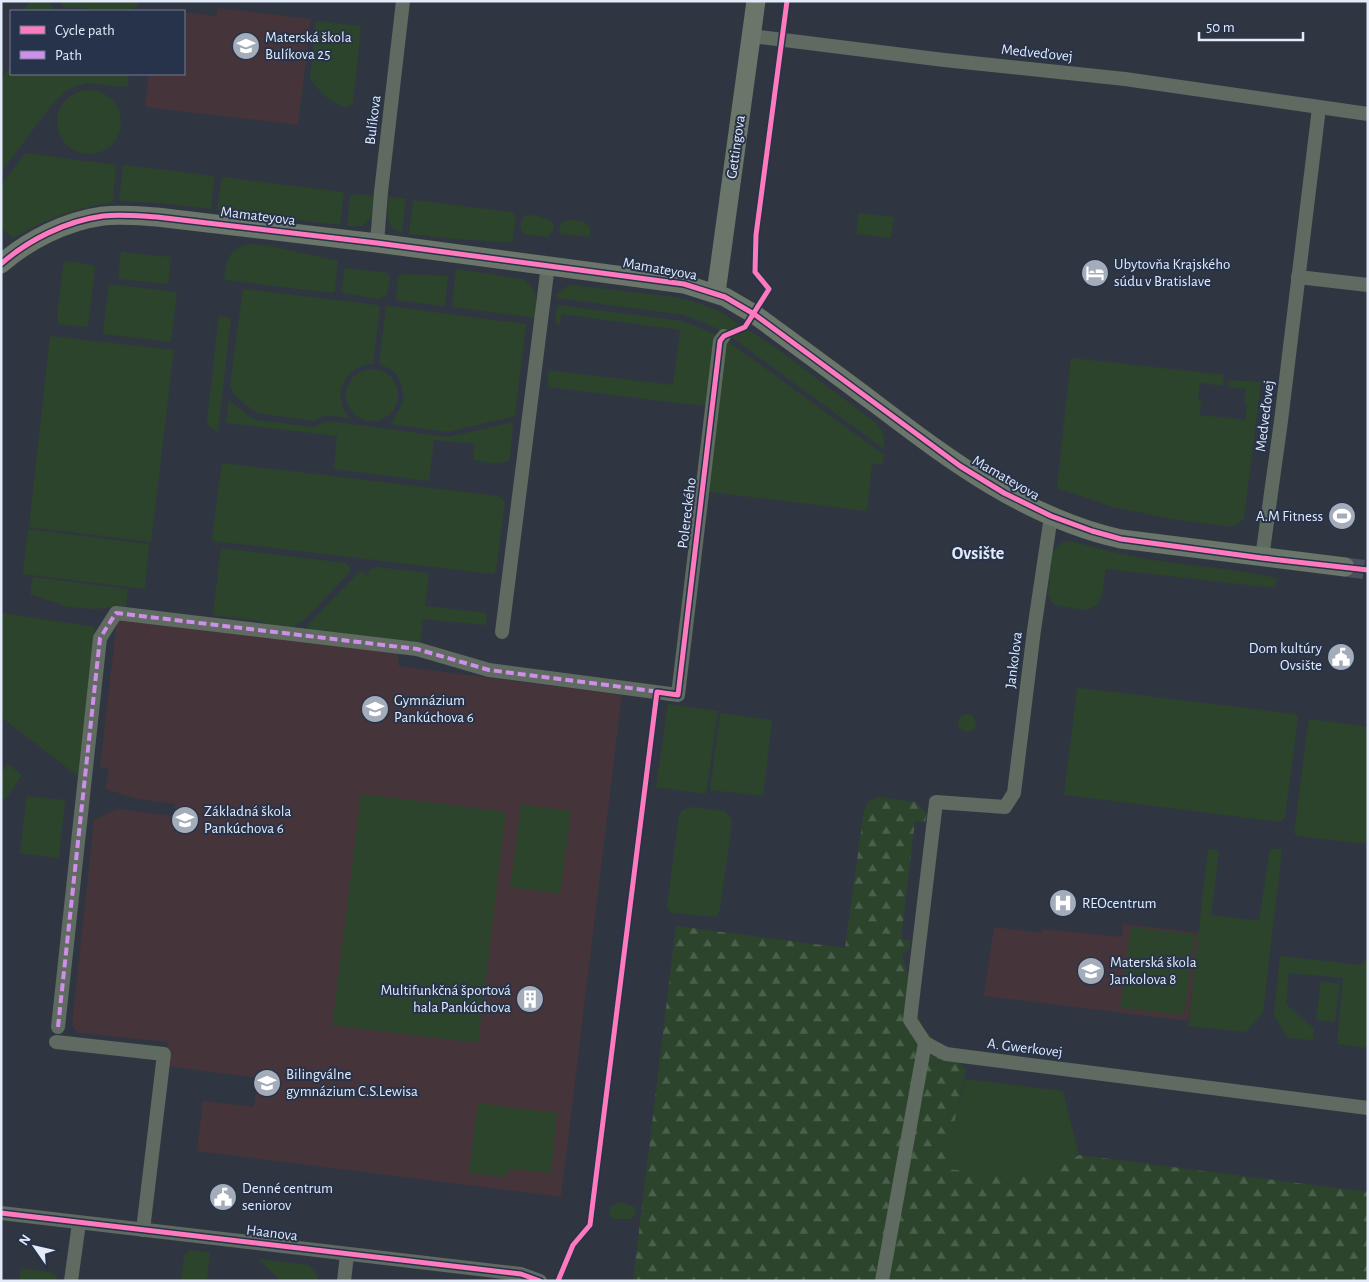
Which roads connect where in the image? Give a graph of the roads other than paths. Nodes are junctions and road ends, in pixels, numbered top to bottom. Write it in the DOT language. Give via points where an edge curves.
graph roads {
  1 [pos="756,1"];
  2 [pos="399,2"];
  3 [pos="752,36"];
  4 [pos="1319,108"];
  5 [pos="1368,114"];
  6 [pos="377,243"];
  7 [pos="1,264"];
  8 [pos="548,265"];
  9 [pos="1298,277"];
  10 [pos="1368,285"];
  11 [pos="716,293"];
  12 [pos="724,336"];
  13 [pos="1051,516"];
  14 [pos="1262,558"];
  15 [pos="1345,567"];
  16 [pos="502,632"];
  17 [pos="58,1026"];
  18 [pos="56,1042"];
  19 [pos="925,1043"];
  20 [pos="1368,1108"];
  21 [pos="1,1213"];
  22 [pos="79,1223"];
  23 [pos="143,1230"];
  24 [pos="347,1255"];
  25 [pos="72,1281"];
  26 [pos="344,1281"];
  27 [pos="540,1281"];
  28 [pos="882,1281"];
  1 -- 3 [label="street, Gettingova"];
  2 -- 6 [label="street, Bulíkova"];
  3 -- 4 [label="street, Medveďovej" via="1125,79"];
  3 -- 11 [label="street, Gettingova"];
  4 -- 5 [label="street, Medveďovej"];
  4 -- 9 [label="street, Medveďovej"];
  6 -- 7 [label="street, Mamateyova" via="158,217 107,216 55,230"];
  6 -- 8 [label="street, Mamateyova"];
  8 -- 11 [label="street, Mamateyova" via="667,281"];
  8 -- 16 [label="street"];
  9 -- 10 [label="street"];
  9 -- 14 [label="street, Medveďovej"];
  11 -- 13 [label="street, Mamateyova" via="754,314 975,476"];
  12 -- 17 [label="street, Polereckého" via="720,342 678,695 489,670 417,649 116,613 100,638"];
  13 -- 14 [label="street, Mamateyova" via="1121,539"];
  13 -- 19 [label="street, Jankolova" via="1014,793 1005,807 936,802 910,1020"];
  14 -- 15 [label="street, Mamateyova"];
  18 -- 23 [label="street" via="164,1054"];
  19 -- 20 [label="street, A. Gwerkovej" via="946,1054"];
  19 -- 28 [label="street"];
  21 -- 22 [label="street, Haanova"];
  22 -- 23 [label="street, Haanova"];
  22 -- 25 [label="street"];
  23 -- 24 [label="street, Haanova"];
  24 -- 26 [label="street"];
  24 -- 27 [label="street, Haanova" via="521,1274"];
}
